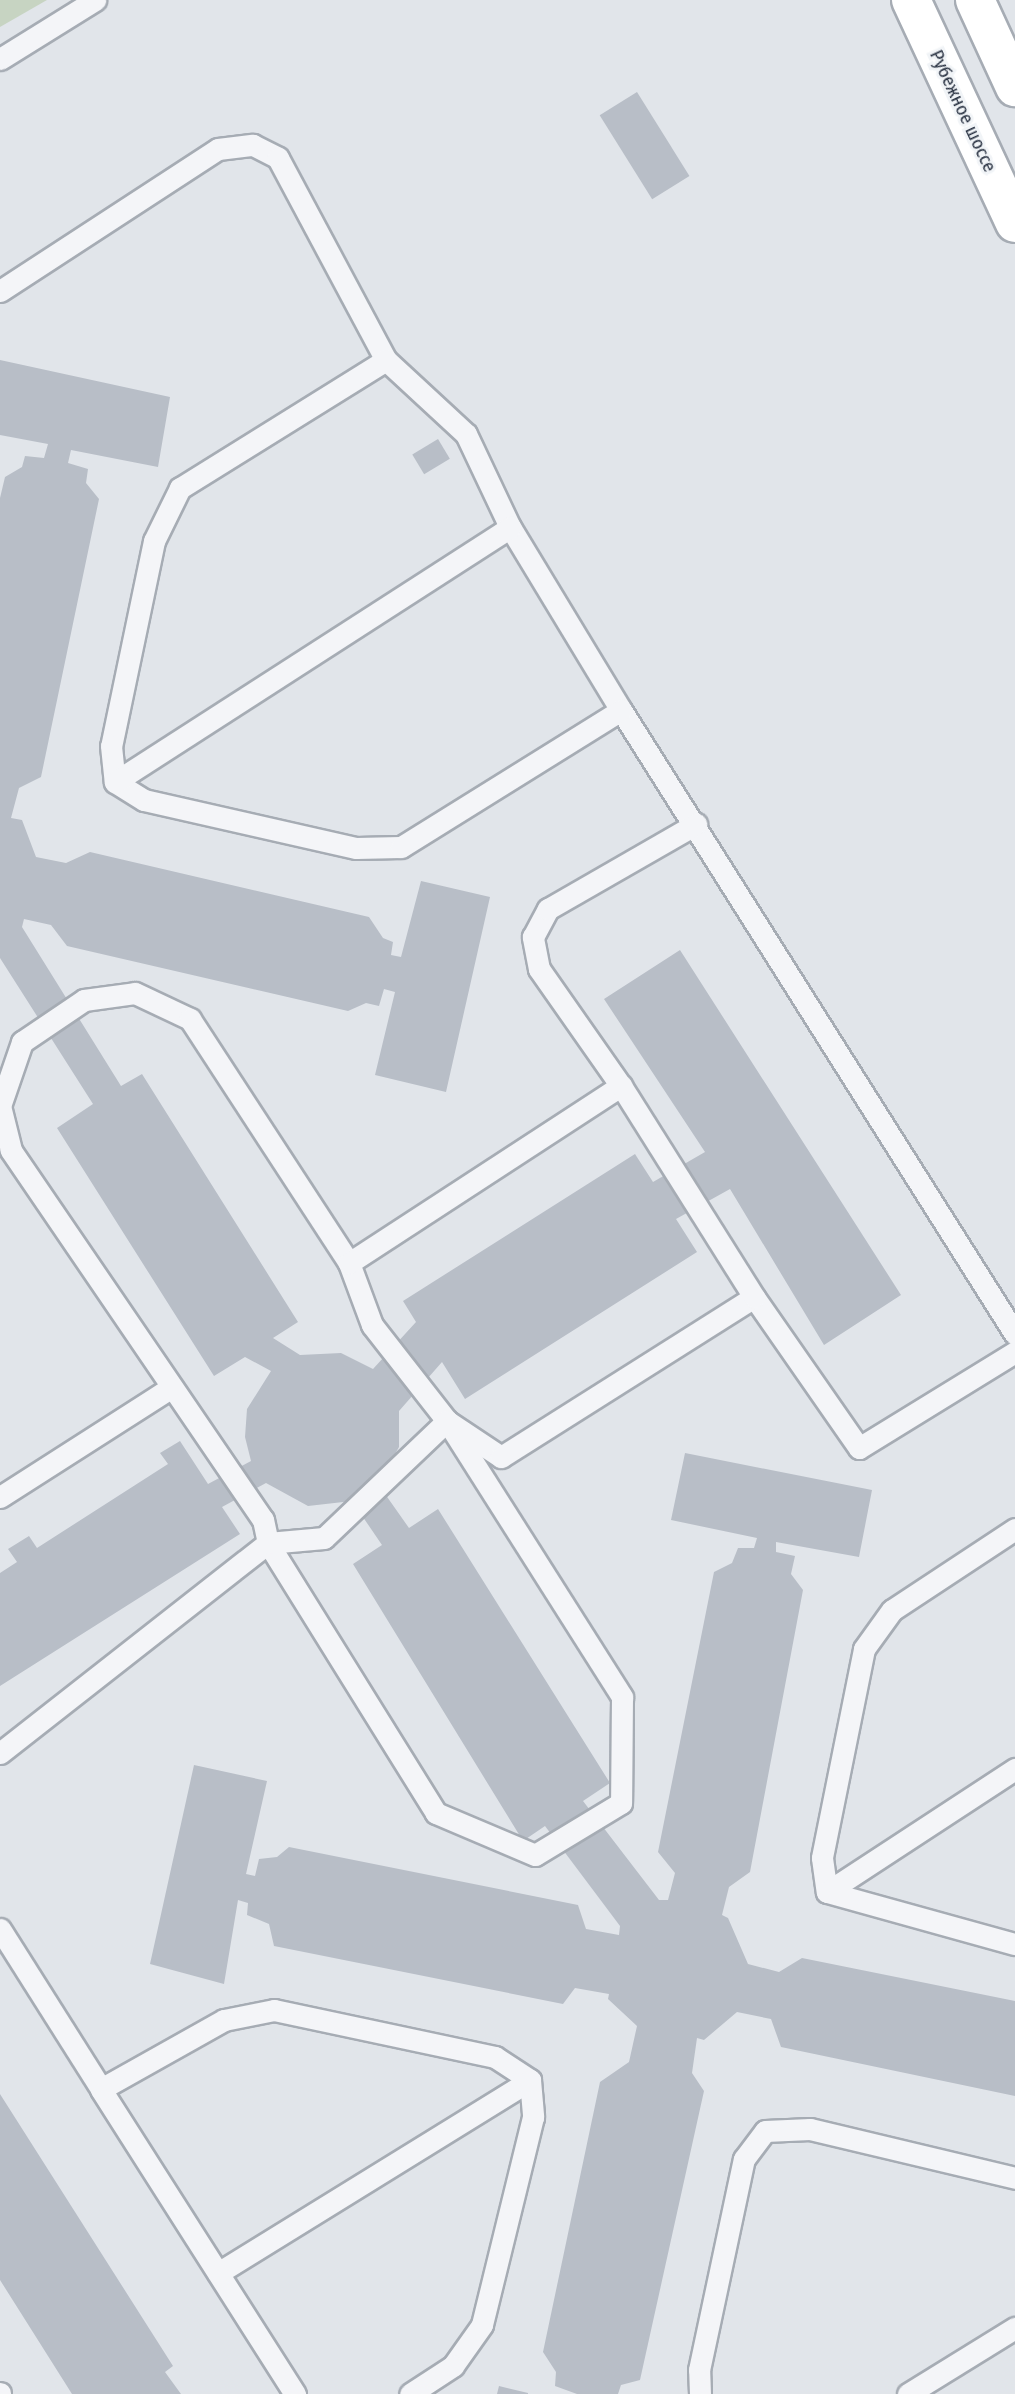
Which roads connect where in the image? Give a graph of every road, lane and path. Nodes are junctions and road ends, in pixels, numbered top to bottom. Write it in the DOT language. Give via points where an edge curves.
graph roads {
  1 [pos="95,0"];
  2 [pos="911,0"];
  3 [pos="975,0"];
  4 [pos="0,59"];
  5 [pos="1015,87"];
  6 [pos="1015,223"];
  7 [pos="0,291"];
  8 [pos="386,360"];
  9 [pos="510,527"];
  10 [pos="621,710"];
  11 [pos="115,782"];
  12 [pos="696,824"];
  13 [pos="621,1086"];
  14 [pos="349,1263"];
  15 [pos="754,1297"];
  16 [pos="1015,1334"];
  17 [pos="1015,1352"];
  18 [pos="169,1389"];
  19 [pos="447,1421"];
  20 [pos="0,1497"];
  21 [pos="1015,1529"];
  22 [pos="268,1543"];
  23 [pos="0,1753"];
  24 [pos="1015,1769"];
  25 [pos="827,1892"];
  26 [pos="0,1929"];
  27 [pos="1015,1944"];
  28 [pos="530,2080"];
  29 [pos="102,2088"];
  30 [pos="1015,2178"];
  31 [pos="218,2273"];
  32 [pos="1015,2328"];
  33 [pos="295,2394"];
  34 [pos="410,2394"];
  35 [pos="700,2394"];
  36 [pos="908,2394"];
  1 -- 4 [label="lane"];
  2 -- 6 [label="main road, Рубежное шоссе"];
  3 -- 5 [label="main road"];
  7 -- 8 [label="lane" via="218,149 253,145 278,158"];
  8 -- 9 [label="lane" via="466,434"];
  8 -- 11 [label="lane" via="180,488 154,541 111,746"];
  9 -- 10 [label="lane"];
  9 -- 11 [label="lane"];
  10 -- 11 [label="lane" via="401,847 356,848 144,800"];
  10 -- 12 [label="lane"];
  12 -- 13 [label="lane" via="548,909 533,937 539,969"];
  12 -- 16 [label="lane"];
  13 -- 14 [label="lane"];
  13 -- 15 [label="lane"];
  14 -- 18 [label="lane" via="190,1019 135,993 84,1000 22,1042 0,1106 11,1150"];
  14 -- 19 [label="lane" via="372,1325"];
  15 -- 17 [label="lane" via="859,1448"];
  15 -- 19 [label="lane" via="501,1457"];
  18 -- 20 [label="lane"];
  18 -- 22 [label="lane" via="263,1520"];
  19 -- 22 [label="lane" via="324,1538"];
  19 -- 22 [label="lane" via="622,1697 621,1803 535,1856 436,1813"];
  21 -- 25 [label="lane" via="892,1610 864,1649 822,1858"];
  22 -- 23 [label="lane"];
  24 -- 25 [label="lane"];
  25 -- 27 [label="lane"];
  26 -- 29 [label="lane"];
  28 -- 29 [label="lane" via="495,2057 274,2010 225,2020"];
  28 -- 31 [label="lane"];
  28 -- 34 [label="lane" via="533,2117 482,2325 453,2366"];
  29 -- 31 [label="lane"];
  30 -- 35 [label="lane" via="810,2129 765,2131 744,2159 699,2370"];
  31 -- 33 [label="lane"];
  32 -- 36 [label="lane"];
}
